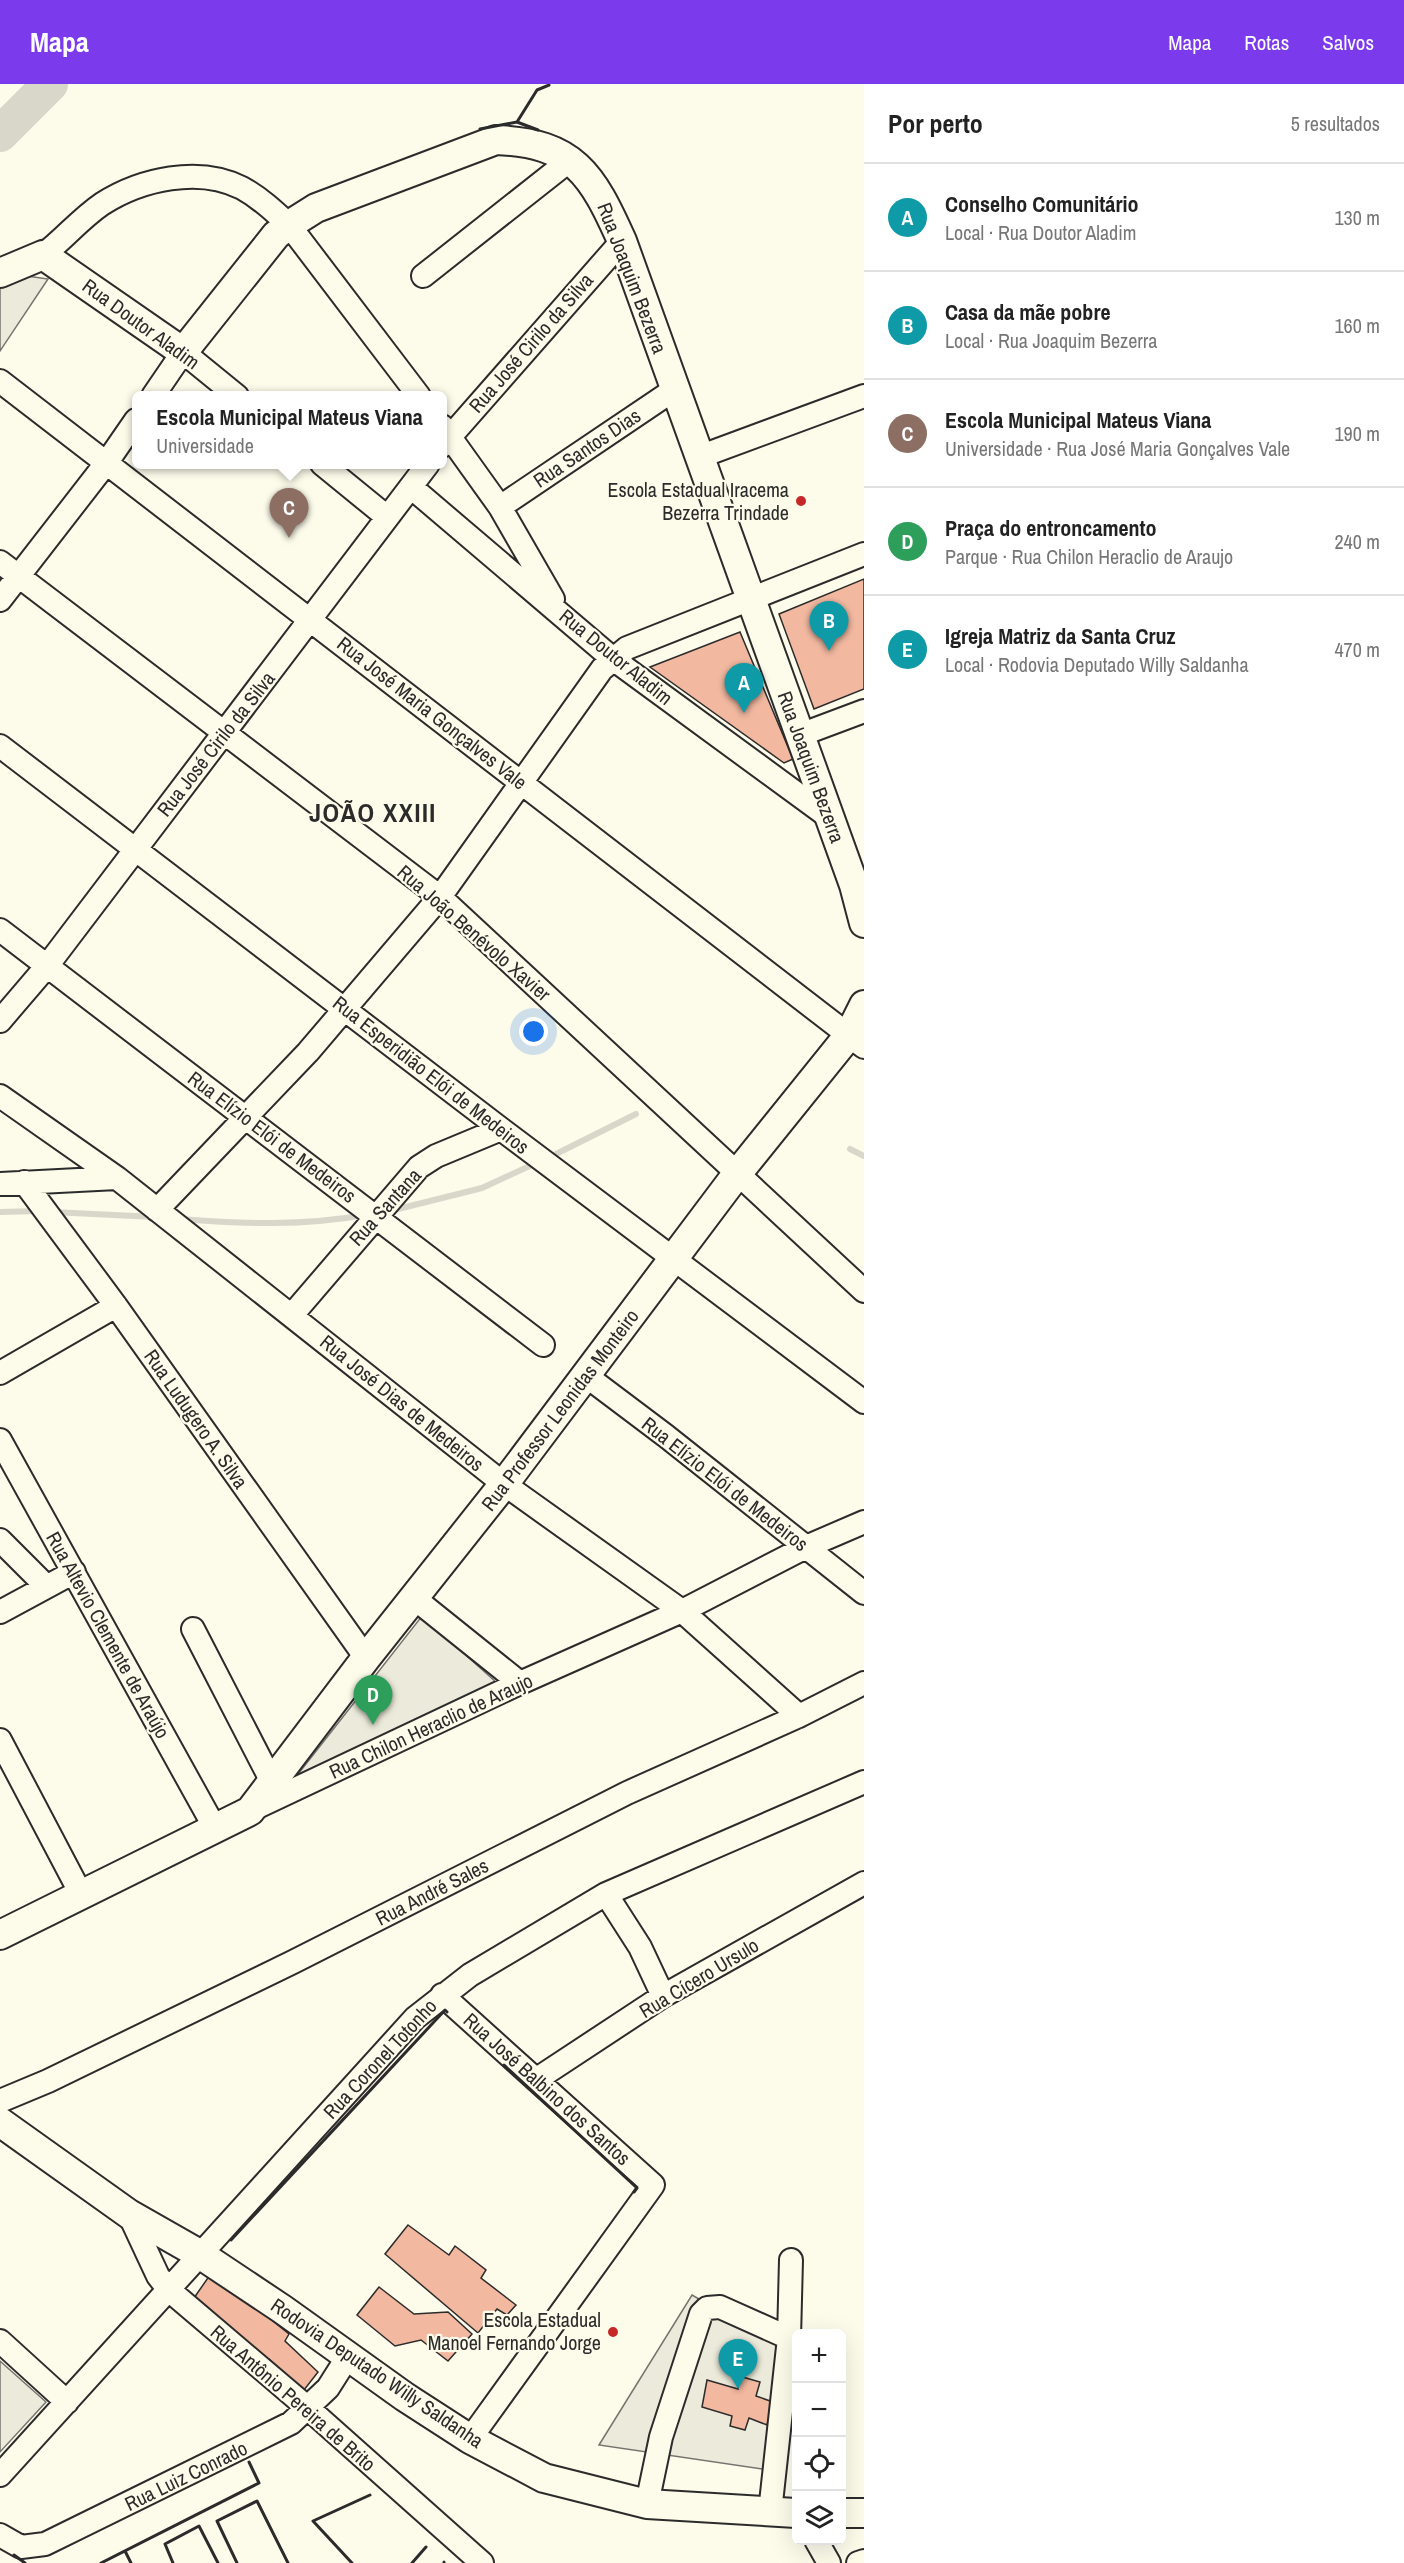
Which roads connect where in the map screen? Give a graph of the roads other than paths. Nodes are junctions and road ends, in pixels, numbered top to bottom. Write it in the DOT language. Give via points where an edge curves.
graph roads {
  1 [pos="570,160"];
  2 [pos="289,225"];
  3 [pos="622,241"];
  4 [pos="43,255"];
  5 [pos="0,273"];
  6 [pos="423,276"];
  7 [pos="183,352"];
  8 [pos="0,381"];
  9 [pos="675,389"];
  10 [pos="156,391"];
  11 [pos="231,391"];
  12 [pos="414,391"];
  13 [pos="864,396"];
  14 [pos="132,426"];
  15 [pos="447,434"];
  16 [pos="447,439"];
  17 [pos="699,457"];
  18 [pos="107,462"];
  19 [pos="327,469"];
  20 [pos="425,469"];
  21 [pos="411,487"];
  22 [pos="500,507"];
  23 [pos="387,517"];
  24 [pos="864,554"];
  25 [pos="0,562"];
  26 [pos="20,575"];
  27 [pos="750,597"];
  28 [pos="0,600"];
  29 [pos="562,614"];
  30 [pos="311,621"];
  31 [pos="613,658"];
  32 [pos="864,711"];
  33 [pos="224,733"];
  34 [pos="800,735"];
  35 [pos="0,746"];
  36 [pos="520,781"];
  37 [pos="830,818"];
  38 [pos="135,849"];
  39 [pos="859,883"];
  40 [pos="440,897"];
  41 [pos="864,923"];
  42 [pos="0,930"];
  43 [pos="47,966"];
  44 [pos="864,1005"];
  45 [pos="346,1008"];
  46 [pos="0,1021"];
  47 [pos="856,1041"];
  48 [pos="0,1096"];
  49 [pos="244,1116"];
  50 [pos="501,1129"];
  51 [pos="737,1174"];
  52 [pos="117,1178"];
  53 [pos="24,1182"];
  54 [pos="0,1184"];
  55 [pos="157,1210"];
  56 [pos="376,1216"];
  57 [pos="674,1260"];
  58 [pos="864,1291"];
  59 [pos="116,1306"];
  60 [pos="292,1315"];
  61 [pos="543,1345"];
  62 [pos="0,1373"];
  63 [pos="585,1375"];
  64 [pos="864,1402"];
  65 [pos="0,1440"];
  66 [pos="504,1484"];
  67 [pos="864,1522"];
  68 [pos="0,1539"];
  69 [pos="806,1547"];
  70 [pos="74,1572"];
  71 [pos="46,1586"];
  72 [pos="864,1593"];
  73 [pos="414,1598"];
  74 [pos="682,1611"];
  75 [pos="0,1612"];
  76 [pos="194,1629"];
  77 [pos="366,1658"];
  78 [pos="520,1683"];
  79 [pos="864,1683"];
  80 [pos="799,1716"];
  81 [pos="0,1740"];
  82 [pos="272,1782"];
  83 [pos="864,1782"];
  84 [pos="250,1811"];
  85 [pos="216,1830"];
  86 [pos="864,1883"];
  87 [pos="606,1894"];
  88 [pos="82,1896"];
  89 [pos="0,1935"];
  90 [pos="441,1995"];
  91 [pos="663,1996"];
  92 [pos="537,2079"];
  93 [pos="0,2101"];
  94 [pos="0,2122"];
  95 [pos="129,2214"];
  96 [pos="201,2255"];
  97 [pos="791,2260"];
  98 [pos="169,2290"];
  99 [pos="789,2338"];
  100 [pos="0,2341"];
  101 [pos="347,2358"];
  102 [pos="67,2402"];
  103 [pos="309,2409"];
  104 [pos="470,2439"];
  105 [pos="0,2475"];
  106 [pos="647,2504"];
  107 [pos="783,2512"];
  108 [pos="846,2513"];
  109 [pos="864,2513"];
  110 [pos="0,2535"];
  111 [pos="818,2545"];
  112 [pos="864,2561"];
  113 [pos="482,2563"];
  114 [pos="829,2563"];
  115 [pos="858,2563"];
  1 -- 2 [label="main road, Rua Joaquim Bezerra" via="527,141 496,140 316,208"];
  1 -- 3 [label="main road, Rua Joaquim Bezerra" via="604,202"];
  1 -- 6 [label="street"];
  2 -- 4 [label="street" via="264,202 220,180 164,179 133,187 102,204"];
  2 -- 7 [label="main road, Rua Joaquim Bezerra" via="276,235"];
  2 -- 12 [label="street"];
  3 -- 9 [label="main road, Rua Joaquim Bezerra"];
  3 -- 15 [label="street, Rua José Cirilo da Silva"];
  4 -- 5 [label="main road"];
  4 -- 7 [label="main road, Rua Doutor Aladim"];
  7 -- 10 [label="street"];
  7 -- 11 [label="street, Rua Doutor Aladim"];
  8 -- 18 [label="street, Rua José Maria Gonçalves Vale"];
  9 -- 17 [label="main road, Rua Joaquim Bezerra"];
  9 -- 22 [label="street, Rua Santos Dias"];
  13 -- 17 [label="street"];
  14 -- 18 [label="street"];
  16 -- 22 [label="street"];
  17 -- 27 [label="main road, Rua Joaquim Bezerra"];
  18 -- 26 [label="street"];
  18 -- 30 [label="street, Rua José Maria Gonçalves Vale"];
  19 -- 23 [label="street"];
  20 -- 21 [label="street, Rua José Cirilo da Silva"];
  21 -- 23 [label="street, Rua José Cirilo da Silva"];
  21 -- 29 [label="street, Rua Doutor Aladim"];
  22 -- 29 [label="street"];
  23 -- 30 [label="street, Rua José Cirilo da Silva"];
  24 -- 27 [label="street"];
  25 -- 26 [label="street, Rua João Benévolo Xavier"];
  26 -- 28 [label="street"];
  26 -- 33 [label="street, Rua João Benévolo Xavier"];
  27 -- 31 [label="street" via="627,648"];
  27 -- 34 [label="main road, Rua Joaquim Bezerra"];
  29 -- 31 [label="street, Rua Doutor Aladim"];
  30 -- 33 [label="street, Rua José Cirilo da Silva"];
  30 -- 36 [label="street, Rua José Maria Gonçalves Vale"];
  31 -- 36 [label="street"];
  31 -- 37 [label="street, Rua Doutor Aladim"];
  32 -- 34 [label="street"];
  33 -- 38 [label="street, Rua José Cirilo da Silva"];
  33 -- 40 [label="street, Rua João Benévolo Xavier"];
  34 -- 37 [label="main road, Rua Joaquim Bezerra"];
  35 -- 38 [label="street, Rua Esperidião Elói de Medeiros"];
  36 -- 40 [label="street"];
  36 -- 47 [label="street, Rua José Maria Gonçalves Vale"];
  37 -- 39 [label="main road, Rua Joaquim Bezerra"];
  38 -- 43 [label="street, Rua José Cirilo da Silva"];
  38 -- 45 [label="street, Rua Esperidião Elói de Medeiros"];
  39 -- 41 [label="main road, Rua Joaquim Bezerra"];
  40 -- 45 [label="street"];
  40 -- 51 [label="street, Rua João Benévolo Xavier"];
  42 -- 43 [label="street, Rua Elízio Elói de Medeiros"];
  43 -- 46 [label="street, Rua José Cirilo da Silva"];
  43 -- 49 [label="street, Rua Elízio Elói de Medeiros"];
  44 -- 47 [label="main road, Rua Professor Leonidas Monteiro"];
  45 -- 49 [label="street"];
  45 -- 50 [label="street, Rua Esperidião Elói de Medeiros"];
  47 -- 51 [label="main road, Rua Professor Leonidas Monteiro"];
  48 -- 52 [label="street, Rua José Dias de Medeiros"];
  49 -- 55 [label="street"];
  49 -- 56 [label="street, Rua Elízio Elói de Medeiros"];
  50 -- 56 [label="street, Rua Santana" via="436,1155 418,1167"];
  50 -- 57 [label="street, Rua Esperidião Elói de Medeiros"];
  51 -- 57 [label="main road, Rua Professor Leonidas Monteiro"];
  51 -- 58 [label="street, Rua João Benévolo Xavier"];
  52 -- 53 [label="street"];
  52 -- 55 [label="street, Rua José Dias de Medeiros"];
  53 -- 54 [label="street"];
  53 -- 59 [label="street, Rua Ludugero A. Silva"];
  55 -- 60 [label="street, Rua José Dias de Medeiros"];
  56 -- 60 [label="street, Rua Santana"];
  56 -- 61 [label="street, Rua Elízio Elói de Medeiros"];
  57 -- 63 [label="main road, Rua Professor Leonidas Monteiro"];
  57 -- 64 [label="street, Rua Esperidião Elói de Medeiros"];
  59 -- 62 [label="street"];
  59 -- 77 [label="street, Rua Ludugero A. Silva"];
  60 -- 66 [label="street, Rua José Dias de Medeiros"];
  63 -- 66 [label="main road, Rua Professor Leonidas Monteiro"];
  63 -- 69 [label="street, Rua Elízio Elói de Medeiros"];
  65 -- 70 [label="street, Rua Altevio Clemente de Araújo"];
  66 -- 73 [label="main road, Rua Professor Leonidas Monteiro"];
  66 -- 74 [label="street, Rua José Dias de Medeiros"];
  67 -- 69 [label="street, Rua Chilon Heraclio de Araujo"];
  68 -- 71 [label="street"];
  69 -- 72 [label="street, Rua Elízio Elói de Medeiros"];
  69 -- 74 [label="street, Rua Chilon Heraclio de Araujo"];
  70 -- 71 [label="street"];
  70 -- 85 [label="street, Rua Altevio Clemente de Araújo"];
  71 -- 75 [label="street"];
  73 -- 77 [label="main road, Rua Professor Leonidas Monteiro"];
  73 -- 78 [label="street"];
  74 -- 78 [label="street, Rua Chilon Heraclio de Araujo"];
  74 -- 80 [label="street, Rua José Dias de Medeiros"];
  76 -- 82 [label="street"];
  77 -- 82 [label="main road, Rua Professor Leonidas Monteiro"];
  78 -- 84 [label="street, Rua Chilon Heraclio de Araujo"];
  79 -- 80 [label="street, Rua André Sales"];
  80 -- 93 [label="street, Rua André Sales" via="627,1793 293,1962"];
  81 -- 88 [label="street"];
  82 -- 84 [label="main road, Rua Professor Leonidas Monteiro"];
  83 -- 87 [label="street, Rua Coronel Totonho"];
  84 -- 85 [label="main road, Rua Chilon Heraclio de Araujo"];
  85 -- 88 [label="main road, Rua Chilon Heraclio de Araujo"];
  86 -- 91 [label="street, Rua Cícero Ursulo"];
  87 -- 90 [label="street, Rua Coronel Totonho"];
  87 -- 91 [label="street" via="640,1947"];
  88 -- 89 [label="main road, Rua Chilon Heraclio de Araujo"];
  90 -- 92 [label="street, Rua José Balbino dos Santos"];
  90 -- 96 [label="street, Rua Coronel Totonho" via="415,2018"];
  91 -- 92 [label="street, Rua Cícero Ursulo"];
  92 -- 104 [label="street, Rua José Balbino dos Santos" via="653,2184"];
  94 -- 95 [label="main road, Rodovia Deputado Willy Saldanha"];
  95 -- 96 [label="main road, Rodovia Deputado Willy Saldanha"];
  95 -- 98 [label="street, Rua Antônio Pereira de Brito" via="158,2276"];
  96 -- 98 [label="street, Rua Coronel Totonho"];
  96 -- 101 [label="main road, Rodovia Deputado Willy Saldanha"];
  97 -- 99 [label="street"];
  98 -- 102 [label="street, Rua Coronel Totonho"];
  98 -- 103 [label="street, Rua Antônio Pereira de Brito"];
  99 -- 106 [label="street" via="720,2307 707,2308 701,2314 661,2437"];
  99 -- 107 [label="street"];
  100 -- 102 [label="street"];
  101 -- 103 [label="street, Rua Luiz Conrado"];
  101 -- 104 [label="main road, Rodovia Deputado Willy Saldanha"];
  102 -- 105 [label="street, Rua Coronel Totonho"];
  103 -- 110 [label="street, Rua Luiz Conrado" via="270,2435 45,2544 21,2547"];
  103 -- 113 [label="street, Rua Antônio Pereira de Brito"];
  104 -- 106 [label="main road, Rodovia Deputado Willy Saldanha" via="543,2478"];
  106 -- 107 [label="main road, Rodovia Deputado Willy Saldanha"];
  108 -- 109 [label="main road"];
  111 -- 114 [label="street"];
  112 -- 115 [label="street"];
}
